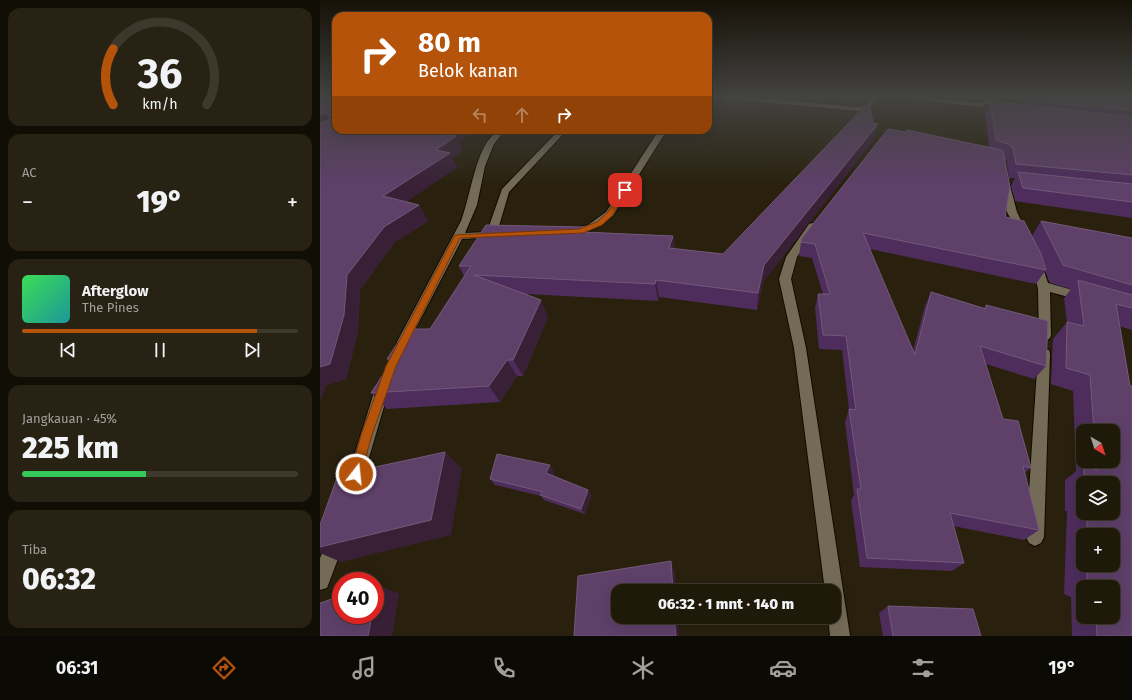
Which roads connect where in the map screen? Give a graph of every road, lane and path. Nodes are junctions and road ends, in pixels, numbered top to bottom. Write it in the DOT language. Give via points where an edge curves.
graph roads {
  1 [pos="497,134"];
  2 [pos="559,134"];
  3 [pos="660,134"];
  4 [pos="1007,178"];
  5 [pos="819,218"];
  6 [pos="558,232"];
  7 [pos="506,234"];
  8 [pos="491,235"];
  9 [pos="458,236"];
  10 [pos="1044,286"];
  11 [pos="1095,301"];
  12 [pos="398,353"];
  13 [pos="388,374"];
  14 [pos="350,494"];
  15 [pos="340,530"];
  16 [pos="1035,537"];
  17 [pos="320,581"];
  18 [pos="833,584"];
  19 [pos="838,624"];
  20 [pos="840,636"];
  1 -- 9 [label="street" via="490,143 481,166 472,205"];
  2 -- 8 [label="street" via="504,191"];
  3 -- 6 [label="street" via="610,214 600,224 580,231"];
  4 -- 10 [label="street" via="1012,212"];
  5 -- 18 [label="street" via="794,250 785,279 800,348"];
  7 -- 8 [label="street"];
  8 -- 9 [label="street"];
  9 -- 12 [label="street"];
  10 -- 11 [label="street"];
  10 -- 16 [label="street" via="1046,313"];
  13 -- 14 [label="street"];
  15 -- 17 [label="street"];
  19 -- 20 [label="street"];
}
